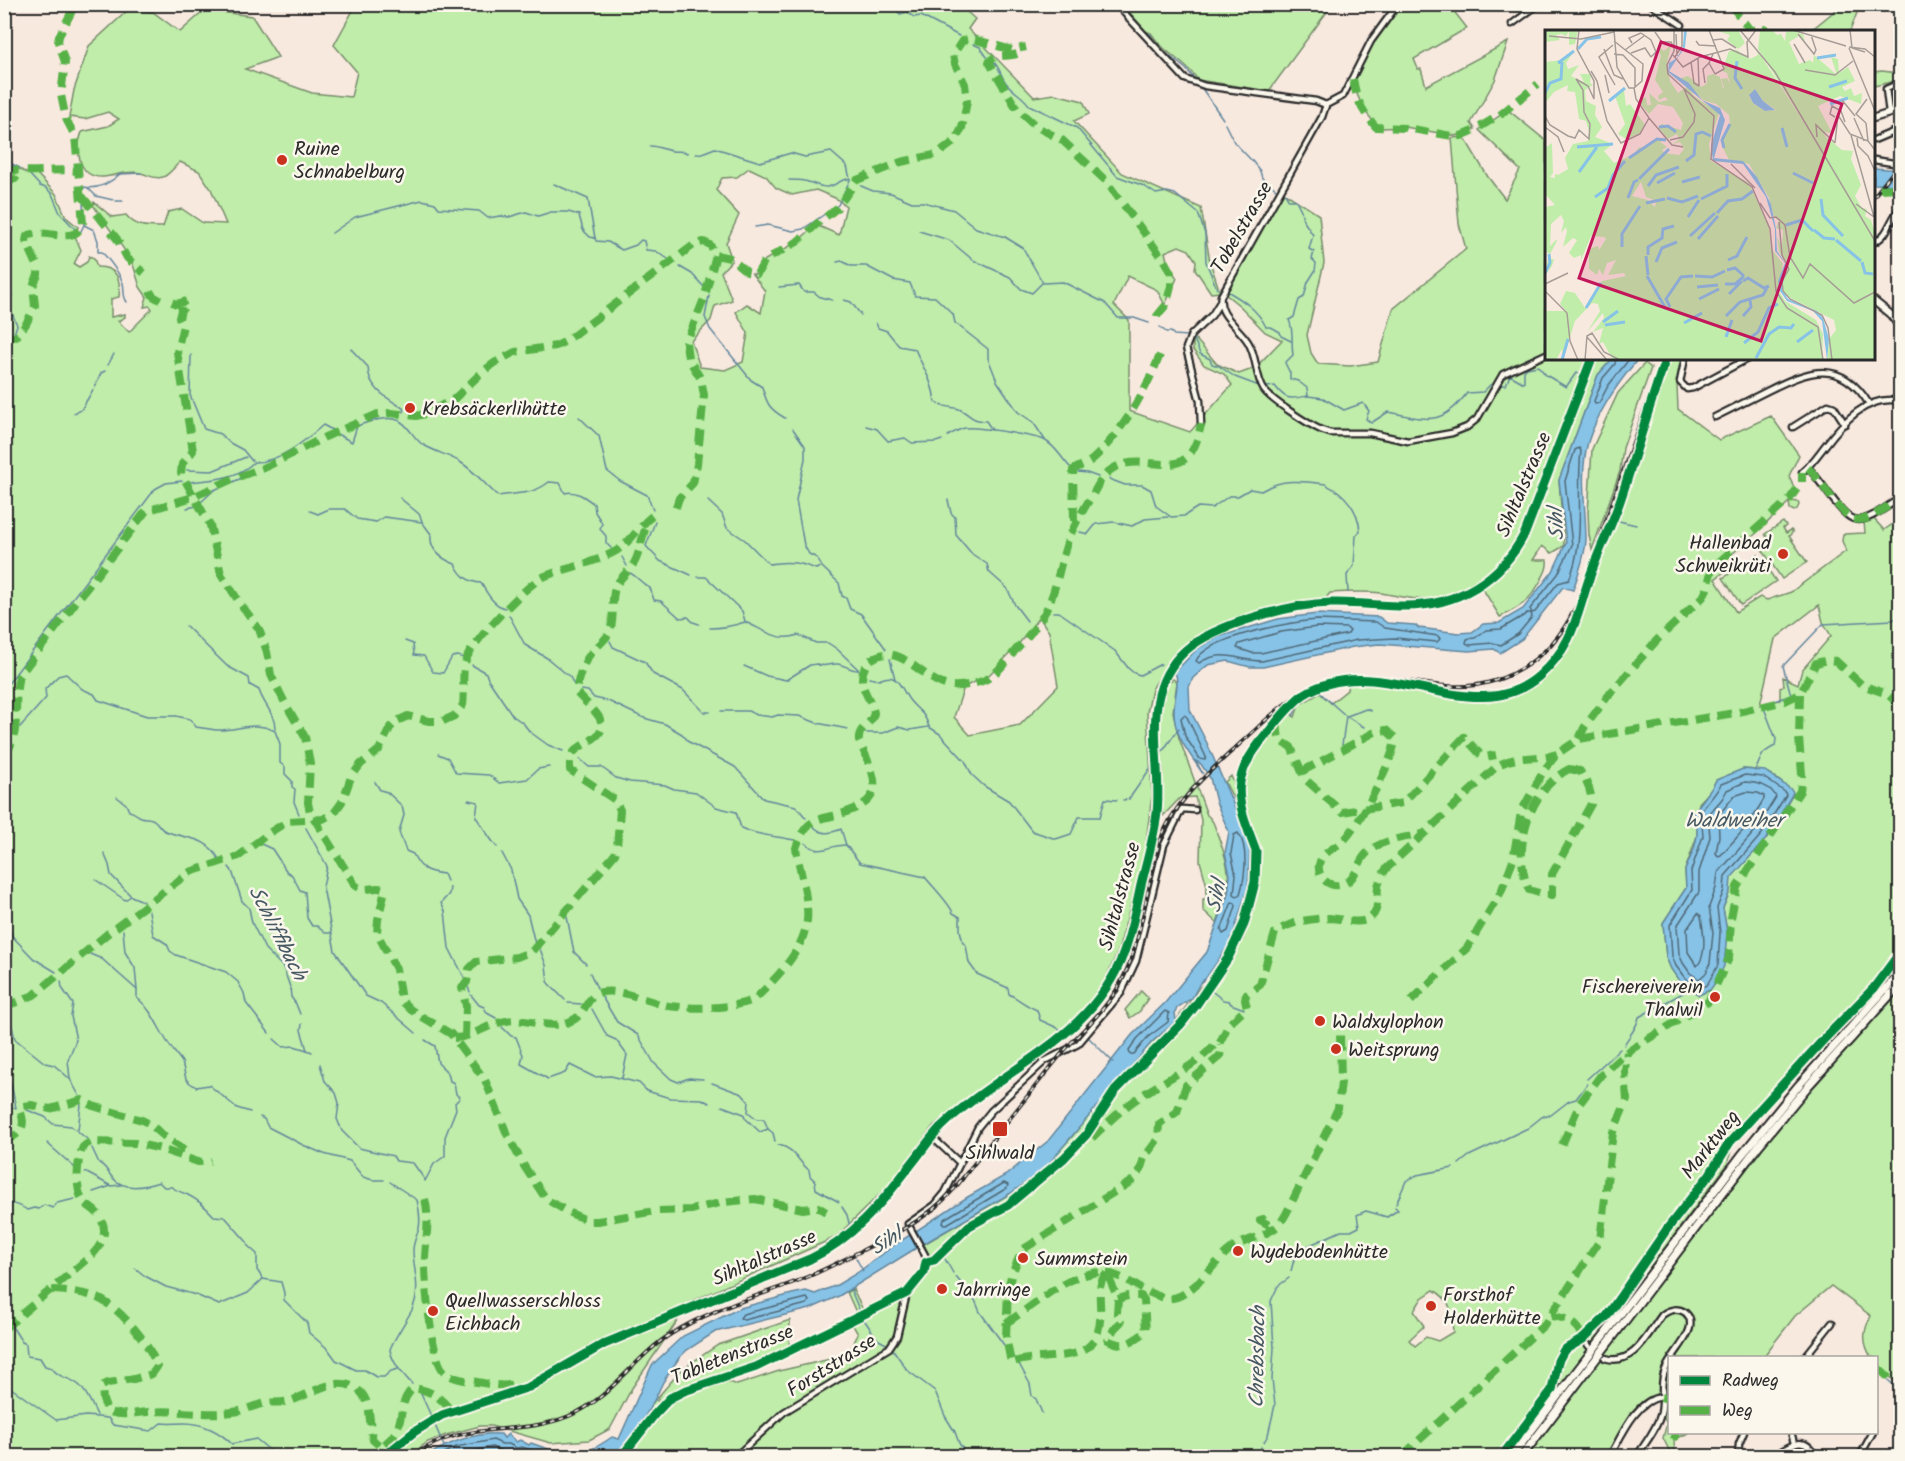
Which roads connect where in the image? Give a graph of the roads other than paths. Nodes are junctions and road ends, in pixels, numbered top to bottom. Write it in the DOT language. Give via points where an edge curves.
graph roads {
  1 [pos="1116,4"];
  2 [pos="1398,4"];
  3 [pos="1539,4"];
  4 [pos="1650,4"];
  5 [pos="1512,24"];
  6 [pos="1682,25"];
  7 [pos="1900,83"];
  8 [pos="1326,105"];
  9 [pos="1900,110"];
  10 [pos="1889,113"];
  11 [pos="1875,118"];
  12 [pos="1900,129"];
  13 [pos="1875,140"];
  14 [pos="1875,160"];
  15 [pos="1900,164"];
  16 [pos="1898,211"];
  17 [pos="1875,242"];
  18 [pos="1220,302"];
  19 [pos="1876,306"];
  20 [pos="1212,315"];
  21 [pos="1226,316"];
  22 [pos="1900,327"];
  23 [pos="1545,354"];
  24 [pos="1591,360"];
  25 [pos="1685,360"];
  26 [pos="1745,360"];
  27 [pos="1900,401"];
  28 [pos="1869,404"];
  29 [pos="1715,417"];
  30 [pos="1201,424"];
  31 [pos="1845,424"];
  32 [pos="1793,427"];
  33 [pos="1808,468"];
  34 [pos="1802,472"];
  35 [pos="1900,498"];
  36 [pos="1195,810"];
  37 [pos="1900,953"];
  38 [pos="1900,973"];
  39 [pos="1900,984"];
  40 [pos="932,1137"];
  41 [pos="960,1163"];
  42 [pos="907,1293"];
  43 [pos="1832,1323"];
  44 [pos="1582,1339"];
  45 [pos="1589,1347"];
  46 [pos="1673,1356"];
  47 [pos="1806,1356"];
  48 [pos="1605,1358"];
  49 [pos="1668,1364"];
  50 [pos="1661,1397"];
  51 [pos="1649,1401"];
  52 [pos="1661,1410"];
  53 [pos="1743,1434"];
  54 [pos="1792,1434"];
  55 [pos="1872,1434"];
  56 [pos="1794,1443"];
  57 [pos="384,1456"];
  58 [pos="622,1456"];
  59 [pos="736,1456"];
  60 [pos="1502,1456"];
  61 [pos="1512,1456"];
  62 [pos="1522,1456"];
  63 [pos="1610,1456"];
  64 [pos="1637,1456"];
  65 [pos="1738,1456"];
  66 [pos="1773,1456"];
  67 [pos="1816,1456"];
  68 [pos="1860,1456"];
  1 -- 8 [label="street" via="1185,79 1205,86"];
  2 -- 8 [label="street" via="1371,41 1343,96"];
  3 -- 5 [label="street"];
  4 -- 6 [label="street"];
  7 -- 10 [label="street" via="1886,89"];
  8 -- 18 [label="street, Tobelstrasse" via="1222,290"];
  9 -- 10 [label="main road"];
  10 -- 11 [label="main road"];
  12 -- 13 [label="street"];
  14 -- 15 [label="street"];
  16 -- 17 [label="street" via="1881,239"];
  18 -- 20 [label="street"];
  18 -- 21 [label="street, Tobelstrasse"];
  19 -- 22 [label="main road"];
  20 -- 21 [label="street"];
  20 -- 30 [label="street" via="1191,335 1186,348 1200,401"];
  21 -- 23 [label="street, Tobelstrasse" via="1247,340 1265,391 1313,426 1330,433 1370,433 1408,441 1452,433 1477,419 1503,374"];
  24 -- 40 [label="main road, Sihltalstrasse" via="1525,533 1507,561 1482,584 1457,597 1428,605 1328,603 1294,607 1213,633 1177,659 1162,682 1157,699 1155,827 1131,928 1115,972 1096,1002 1070,1030"];
  25 -- 26 [label="street" via="1680,382 1687,388"];
  27 -- 28 [label="street"];
  28 -- 29 [label="street" via="1846,379 1816,372 1800,375"];
  28 -- 31 [label="street"];
  31 -- 32 [label="street" via="1834,407 1828,405"];
  31 -- 33 [label="street"];
  33 -- 34 [label="street"];
  33 -- 35 [label="street" via="1842,513 1852,519 1866,520"];
  36 -- 41 [label="street" via="1182,809 1164,845 1136,961 1121,993 1078,1044 1045,1061 991,1111"];
  37 -- 44 [label="street, Marktweg" via="1873,989 1734,1137 1607,1316"];
  38 -- 61 [label="highway" via="1741,1156"];
  39 -- 62 [label="highway" via="1751,1154"];
  40 -- 41 [label="street"];
  40 -- 57 [label="main road, Sihltalstrasse" via="871,1214 823,1253 604,1344 534,1384 446,1414 421,1427"];
  41 -- 42 [label="street, Forststrasse" via="935,1205 908,1224 926,1266"];
  42 -- 58 [label="street, Tabletenstrasse" via="756,1367 670,1398"];
  42 -- 59 [label="street, Forststrasse" via="897,1336 890,1348 784,1412"];
  43 -- 47 [label="street"];
  44 -- 45 [label="street"];
  44 -- 60 [label="street, Marktweg" via="1561,1354 1552,1390"];
  46 -- 48 [label="street" via="1690,1327 1686,1314 1675,1309 1662,1315 1630,1356"];
  49 -- 50 [label="street" via="1661,1381"];
  50 -- 51 [label="street"];
  50 -- 52 [label="street"];
  51 -- 52 [label="street"];
  51 -- 63 [label="street"];
  52 -- 64 [label="street"];
  53 -- 65 [label="street"];
  54 -- 56 [label="street"];
  55 -- 68 [label="street"];
  56 -- 66 [label="street"];
  56 -- 67 [label="street" via="1806,1445"];
}
